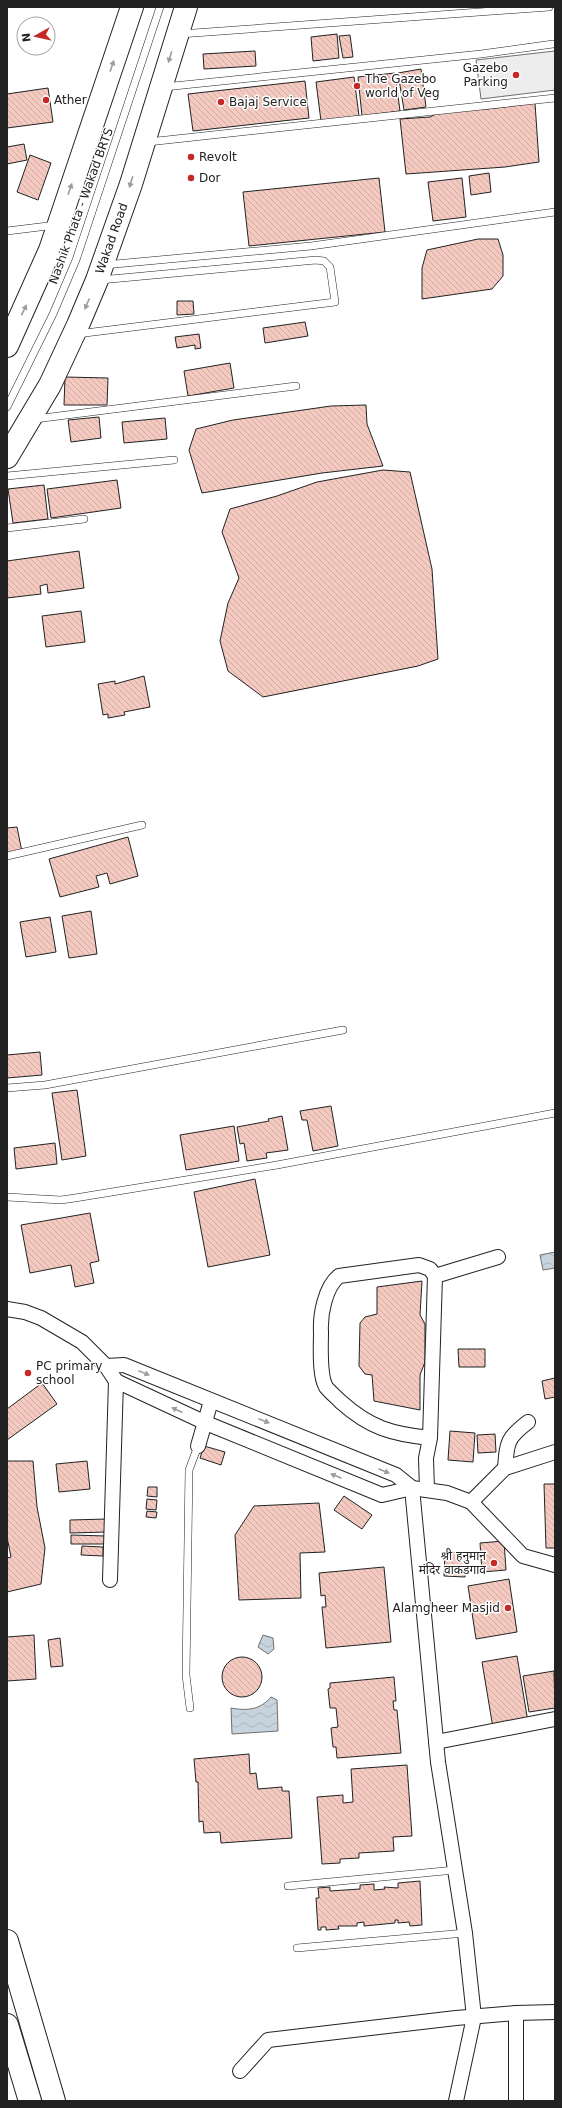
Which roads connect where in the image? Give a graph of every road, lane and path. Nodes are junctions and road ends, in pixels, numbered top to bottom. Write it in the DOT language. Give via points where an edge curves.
graph roads {
  1 [pos="132,7"];
  2 [pos="160,7"];
  3 [pos="186,7"];
  4 [pos="549,7"];
  5 [pos="176,35"];
  6 [pos="553,44"];
  7 [pos="160,88"];
  8 [pos="555,98"];
  9 [pos="143,142"];
  10 [pos="555,212"];
  11 [pos="58,224"];
  12 [pos="7,230"];
  13 [pos="100,273"];
  14 [pos="74,334"];
  15 [pos="7,346"];
  16 [pos="296,386"];
  17 [pos="7,407"];
  18 [pos="29,420"];
  19 [pos="7,457"];
  20 [pos="174,460"];
  21 [pos="7,476"];
  22 [pos="84,519"];
  23 [pos="7,528"];
  24 [pos="142,825"];
  25 [pos="7,856"];
  26 [pos="343,1030"];
  27 [pos="7,1088"];
  28 [pos="555,1113"];
  29 [pos="7,1197"];
  30 [pos="498,1257"];
  31 [pos="435,1276"];
  32 [pos="7,1309"];
  33 [pos="106,1366"];
  34 [pos="116,1381"];
  35 [pos="211,1401"];
  36 [pos="528,1422"];
  37 [pos="206,1423"];
  38 [pos="430,1438"];
  39 [pos="198,1446"];
  40 [pos="555,1452"];
  41 [pos="505,1468"];
  42 [pos="412,1488"];
  43 [pos="427,1490"];
  44 [pos="471,1502"];
  45 [pos="555,1566"];
  46 [pos="110,1580"];
  47 [pos="190,1708"];
  48 [pos="555,1719"];
  49 [pos="436,1742"];
  50 [pos="455,1870"];
  51 [pos="288,1886"];
  52 [pos="464,1933"];
  53 [pos="7,1941"];
  54 [pos="297,1948"];
  55 [pos="7,1984"];
  56 [pos="555,2012"];
  57 [pos="516,2013"];
  58 [pos="474,2017"];
  59 [pos="7,2025"];
  60 [pos="240,2071"];
  61 [pos="30,2101"];
  62 [pos="42,2101"];
  63 [pos="54,2101"];
  64 [pos="456,2101"];
  65 [pos="516,2101"];
  11 -- 1 [label="main road, one-way"];
  2 -- 17 [label="lane, Nashik Phata - Wakad BRTS" via="76,260 53,314"];
  3 -- 5 [label="main road, Wakad Road"];
  4 -- 5 [label="lane"];
  5 -- 7 [label="main road, Wakad Road, one-way"];
  6 -- 7 [label="lane" via="503,54"];
  7 -- 9 [label="main road, Wakad Road"];
  8 -- 9 [label="lane"];
  9 -- 13 [label="main road, Wakad Road, one-way"];
  10 -- 13 [label="lane"];
  11 -- 12 [label="lane"];
  15 -- 11 [label="main road, one-way" via="28,303"];
  13 -- 14 [label="main road, Wakad Road, one-way"];
  13 -- 14 [label="lane" via="316,260 324,261 330,267 335,302"];
  14 -- 18 [label="main road, Wakad Road" via="50,385"];
  16 -- 18 [label="lane"];
  18 -- 19 [label="main road, Wakad Road"];
  20 -- 21 [label="lane"];
  22 -- 23 [label="lane"];
  24 -- 25 [label="lane"];
  26 -- 27 [label="lane" via="45,1085"];
  28 -- 29 [label="lane" via="277,1165 75,1198 61,1200"];
  30 -- 31 [label="street"];
  31 -- 38 [label="street"];
  31 -- 38 [label="street" via="430,1269 419,1265 340,1276 334,1281 321,1319 322,1374 326,1386 369,1424 402,1435"];
  32 -- 33 [label="street" via="25,1312 61,1328 82,1342"];
  33 -- 34 [label="street"];
  33 -- 35 [label="street, one-way" via="124,1364"];
  37 -- 34 [label="street, one-way"];
  34 -- 46 [label="street"];
  35 -- 37 [label="street"];
  35 -- 42 [label="street, one-way" via="396,1475"];
  36 -- 41 [label="street" via="513,1434 506,1448"];
  37 -- 39 [label="street"];
  42 -- 37 [label="street, one-way" via="382,1495"];
  38 -- 43 [label="street" via="426,1458"];
  39 -- 47 [label="lane" via="189,1470 186,1675"];
  40 -- 41 [label="street"];
  41 -- 44 [label="street"];
  42 -- 43 [label="street"];
  42 -- 49 [label="street"];
  43 -- 44 [label="street" via="447,1493"];
  44 -- 45 [label="street" via="523,1556"];
  48 -- 49 [label="street"];
  49 -- 50 [label="street"];
  50 -- 51 [label="lane"];
  50 -- 52 [label="street"];
  52 -- 54 [label="lane"];
  52 -- 58 [label="street"];
  53 -- 63 [label="main road"];
  55 -- 62 [label="main road"];
  56 -- 57 [label="street"];
  57 -- 58 [label="street"];
  57 -- 65 [label="street"];
  58 -- 60 [label="street" via="268,2040"];
  58 -- 64 [label="street"];
  59 -- 61 [label="main road"];
}
